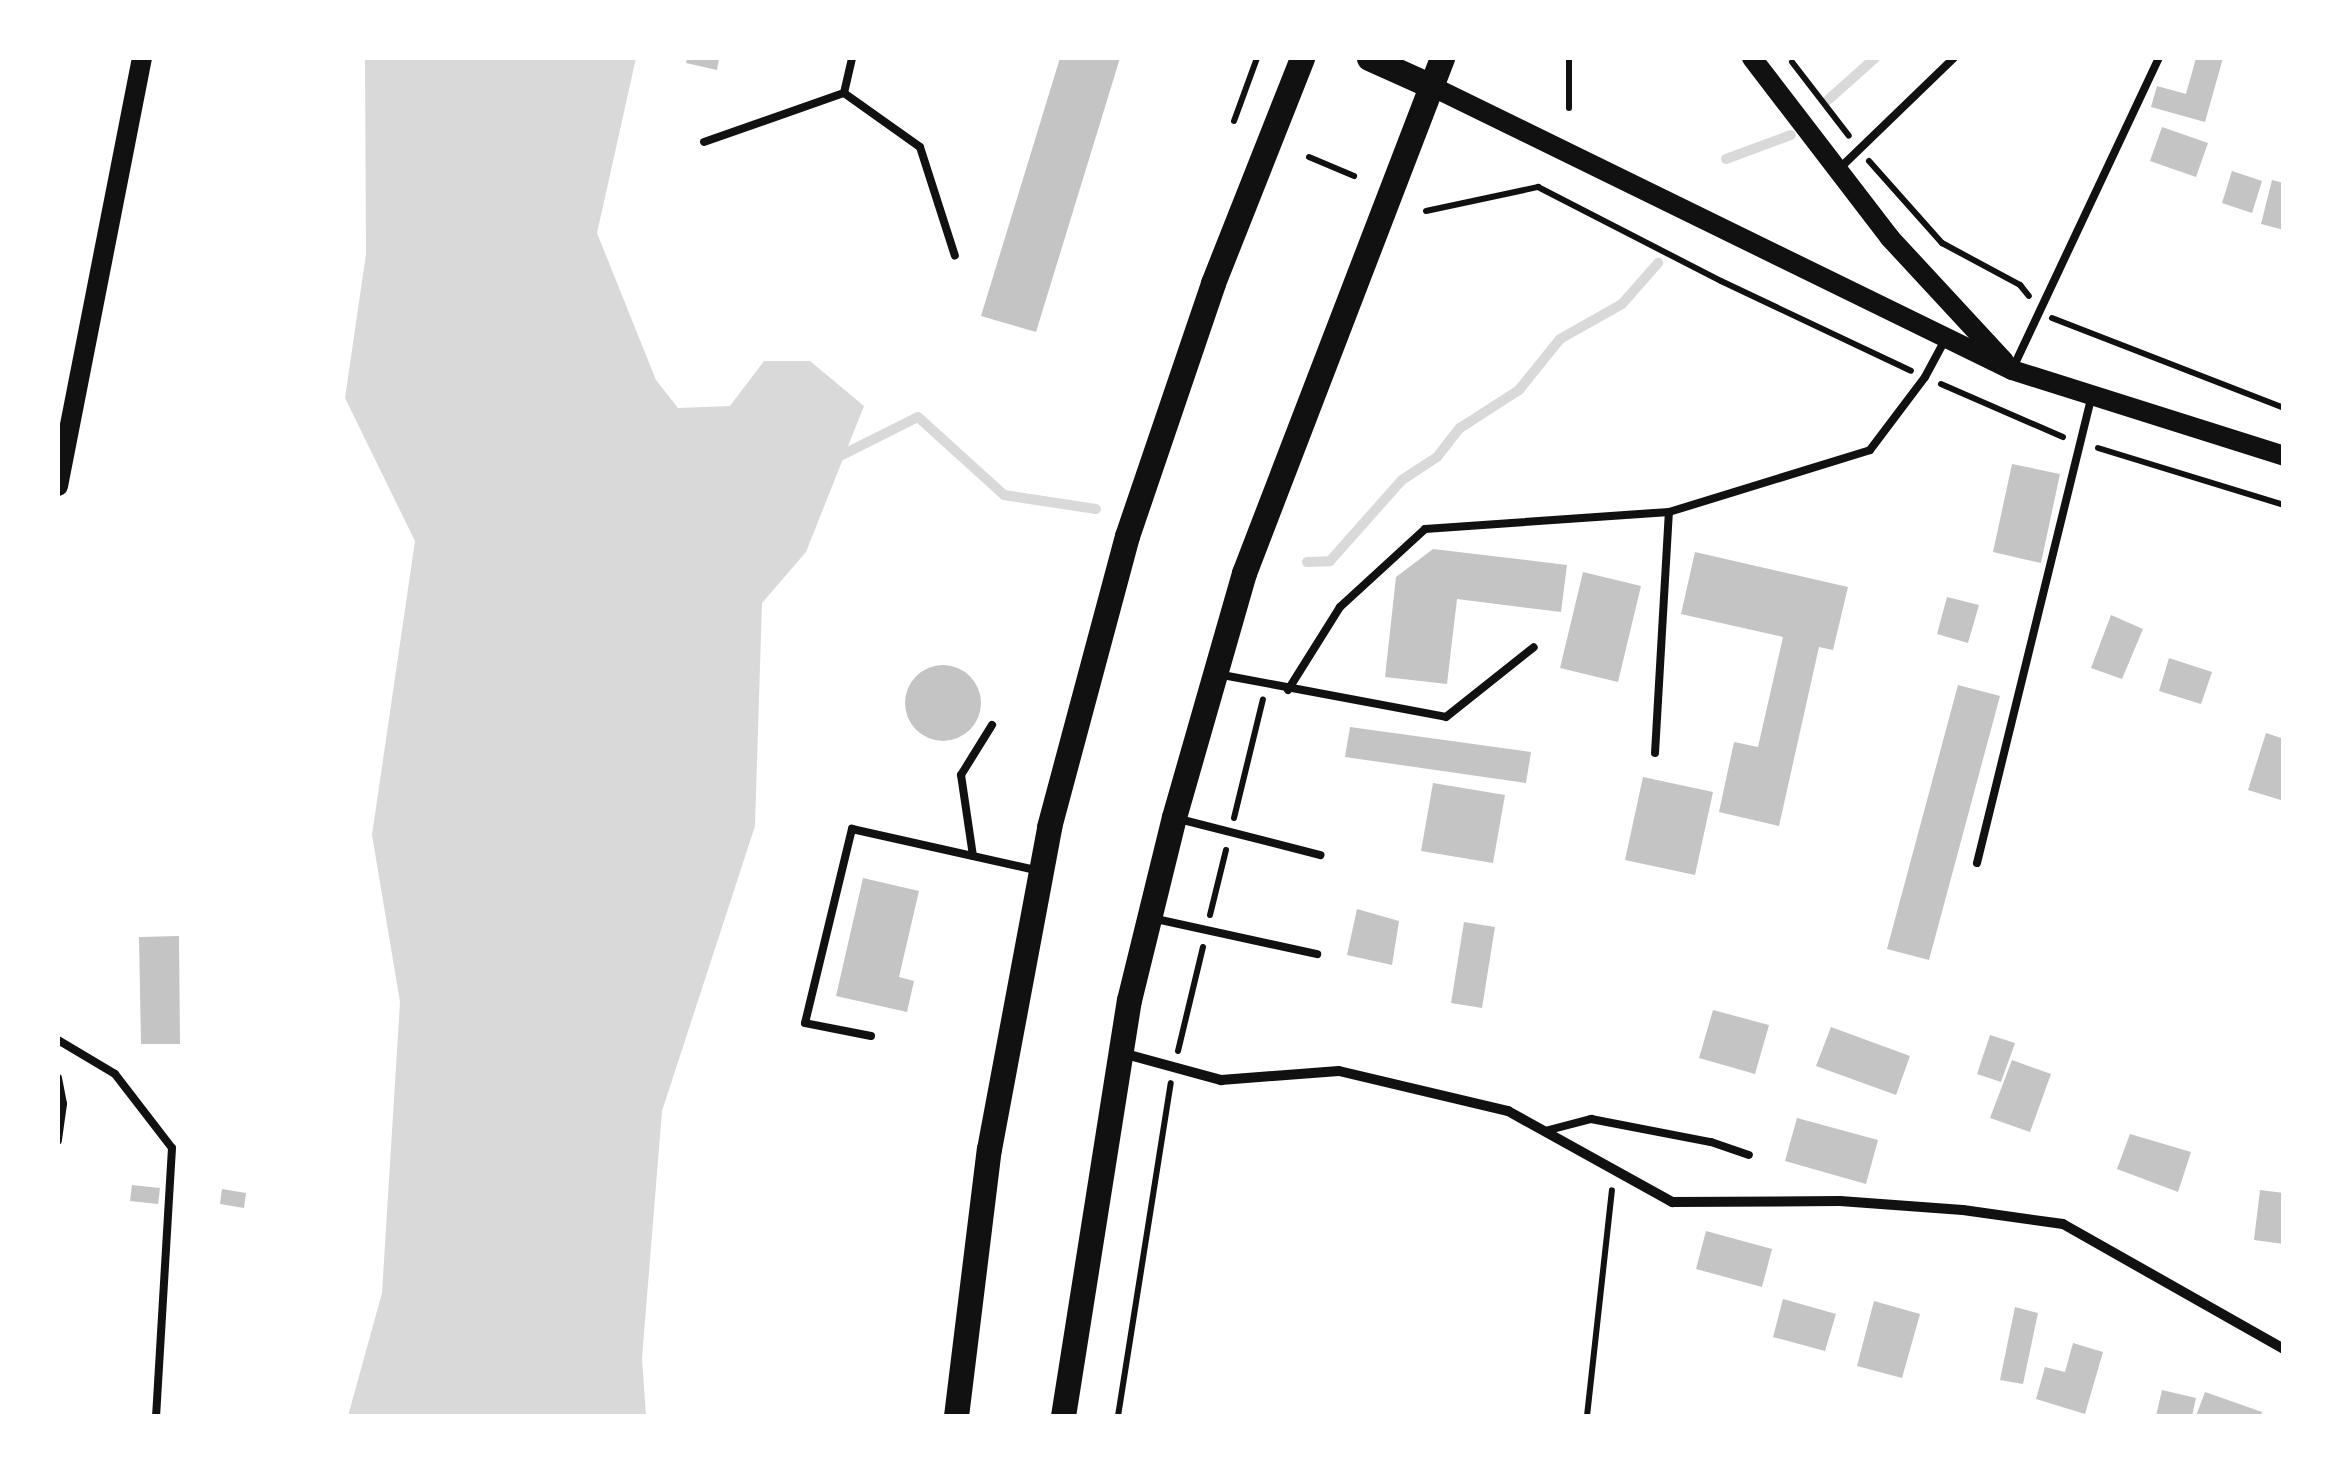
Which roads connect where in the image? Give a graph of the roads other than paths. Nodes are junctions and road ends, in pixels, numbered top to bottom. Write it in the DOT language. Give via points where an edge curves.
graph roads {
  1 [pos="142,58"];
  2 [pos="852,58"];
  3 [pos="1302,58"];
  4 [pos="1368,58"];
  5 [pos="1442,58"];
  6 [pos="1752,58"];
  7 [pos="1954,58"];
  8 [pos="2158,58"];
  9 [pos="1429,85"];
  10 [pos="844,93"];
  11 [pos="704,142"];
  12 [pos="1838,170"];
  13 [pos="955,256"];
  14 [pos="1946,338"];
  15 [pos="2012,370"];
  16 [pos="2092,395"];
  17 [pos="2284,456"];
  18 [pos="58,486"];
  19 [pos="1669,512"];
  20 [pos="1534,647"];
  21 [pos="1215,674"];
  22 [pos="1288,690"];
  23 [pos="992,725"];
  24 [pos="1655,753"];
  25 [pos="1174,817"];
  26 [pos="1320,855"];
  27 [pos="973,856"];
  28 [pos="1977,863"];
  29 [pos="1040,871"];
  30 [pos="1149,918"];
  31 [pos="1317,954"];
  32 [pos="870,1036"];
  33 [pos="58,1040"];
  34 [pos="1121,1052"];
  35 [pos="58,1078"];
  36 [pos="1545,1131"];
  37 [pos="58,1141"];
  38 [pos="1749,1156"];
  39 [pos="2284,1349"];
  40 [pos="156,1416"];
  41 [pos="956,1416"];
  42 [pos="1063,1416"];
  1 -- 18 [label="main road"];
  2 -- 10 [label="lane"];
  3 -- 29 [label="main road" via="1212,283 1126,536"];
  4 -- 9 [label="main road"];
  5 -- 9 [label="main road"];
  6 -- 12 [label="main road"];
  7 -- 12 [label="lane"];
  8 -- 15 [label="lane"];
  9 -- 14 [label="main road"];
  9 -- 21 [label="main road" via="1244,573"];
  10 -- 11 [label="lane"];
  10 -- 13 [label="lane" via="920,147"];
  12 -- 15 [label="main road" via="1890,238"];
  14 -- 15 [label="main road"];
  14 -- 19 [label="lane" via="1870,450"];
  15 -- 16 [label="main road"];
  16 -- 17 [label="main road"];
  16 -- 28 [label="lane"];
  19 -- 22 [label="lane" via="1425,529 1340,607"];
  19 -- 24 [label="lane"];
  20 -- 22 [label="lane" via="1446,717"];
  21 -- 22 [label="lane"];
  21 -- 25 [label="main road"];
  23 -- 27 [label="lane" via="961,775"];
  25 -- 26 [label="lane"];
  25 -- 30 [label="main road"];
  27 -- 29 [label="lane"];
  27 -- 32 [label="lane" via="852,829 805,1023"];
  29 -- 41 [label="main road" via="990,1149"];
  30 -- 31 [label="lane"];
  30 -- 34 [label="main road"];
  33 -- 40 [label="lane" via="115,1074 172,1148"];
  34 -- 36 [label="street" via="1221,1080 1339,1071 1508,1111"];
  34 -- 42 [label="main road"];
  35 -- 37 [label="lane"];
  36 -- 38 [label="lane" via="1590,1119 1711,1142"];
  36 -- 39 [label="street" via="1672,1202 1840,1201 2063,1224"];
}
